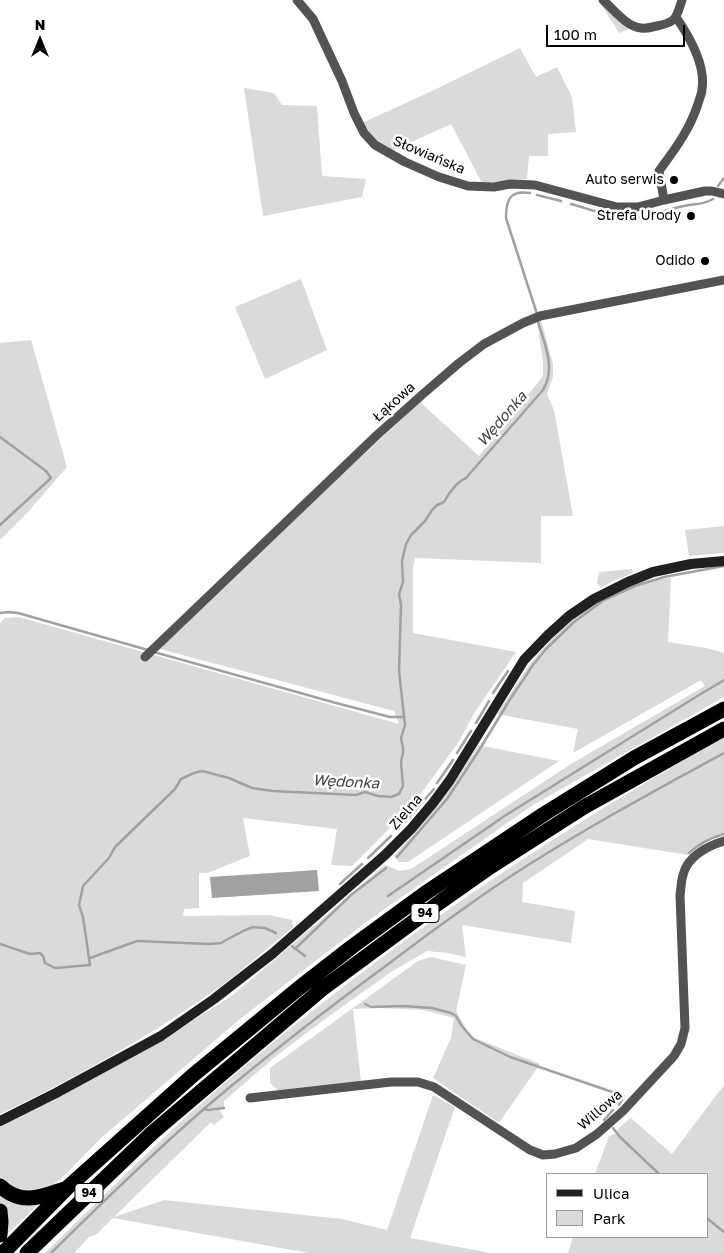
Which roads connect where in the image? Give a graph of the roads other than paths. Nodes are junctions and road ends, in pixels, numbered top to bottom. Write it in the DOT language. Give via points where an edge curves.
graph roads {
  1 [pos="297,0"];
  2 [pos="603,0"];
  3 [pos="682,0"];
  4 [pos="676,17"];
  5 [pos="724,194"];
  6 [pos="664,200"];
  7 [pos="724,280"];
  8 [pos="724,561"];
  9 [pos="145,657"];
  10 [pos="724,709"];
  11 [pos="724,729"];
  12 [pos="724,841"];
  13 [pos="250,1098"];
  14 [pos="0,1121"];
  15 [pos="0,1186"];
  16 [pos="68,1187"];
  17 [pos="0,1211"];
  18 [pos="0,1235"];
  19 [pos="3,1253"];
  20 [pos="27,1253"];
  1 -- 6 [label="street, Słowiańska" via="313,19 364,133 375,145 399,159 468,186 535,185 626,208"];
  2 -- 4 [label="street" via="622,19 639,28 669,23"];
  3 -- 4 [label="street"];
  4 -- 6 [label="street" via="695,52 702,89 684,136 659,171"];
  5 -- 6 [label="street, Słowiańska" via="709,191"];
  7 -- 9 [label="street, Łąkowa" via="540,316 484,344 384,429"];
  8 -- 14 [label="street, Zielna" via="654,572 628,582 568,616 524,660 450,780 411,829 385,855 272,954 161,1036"];
  10 -- 16 [label="highway, 94" via="634,758 424,894 353,946 192,1076"];
  11 -- 20 [label="highway, 94" via="584,807 487,869 322,989 152,1133"];
  12 -- 13 [label="street, Willowa" via="704,849 690,861 683,873 680,895 685,1028 680,1044 674,1056 623,1111 576,1148 543,1155 530,1150 434,1086 418,1082 391,1082"];
  15 -- 16 [label="highway" via="24,1198 41,1197"];
  16 -- 19 [label="highway, 94"];
  17 -- 18 [label="highway"];
}
